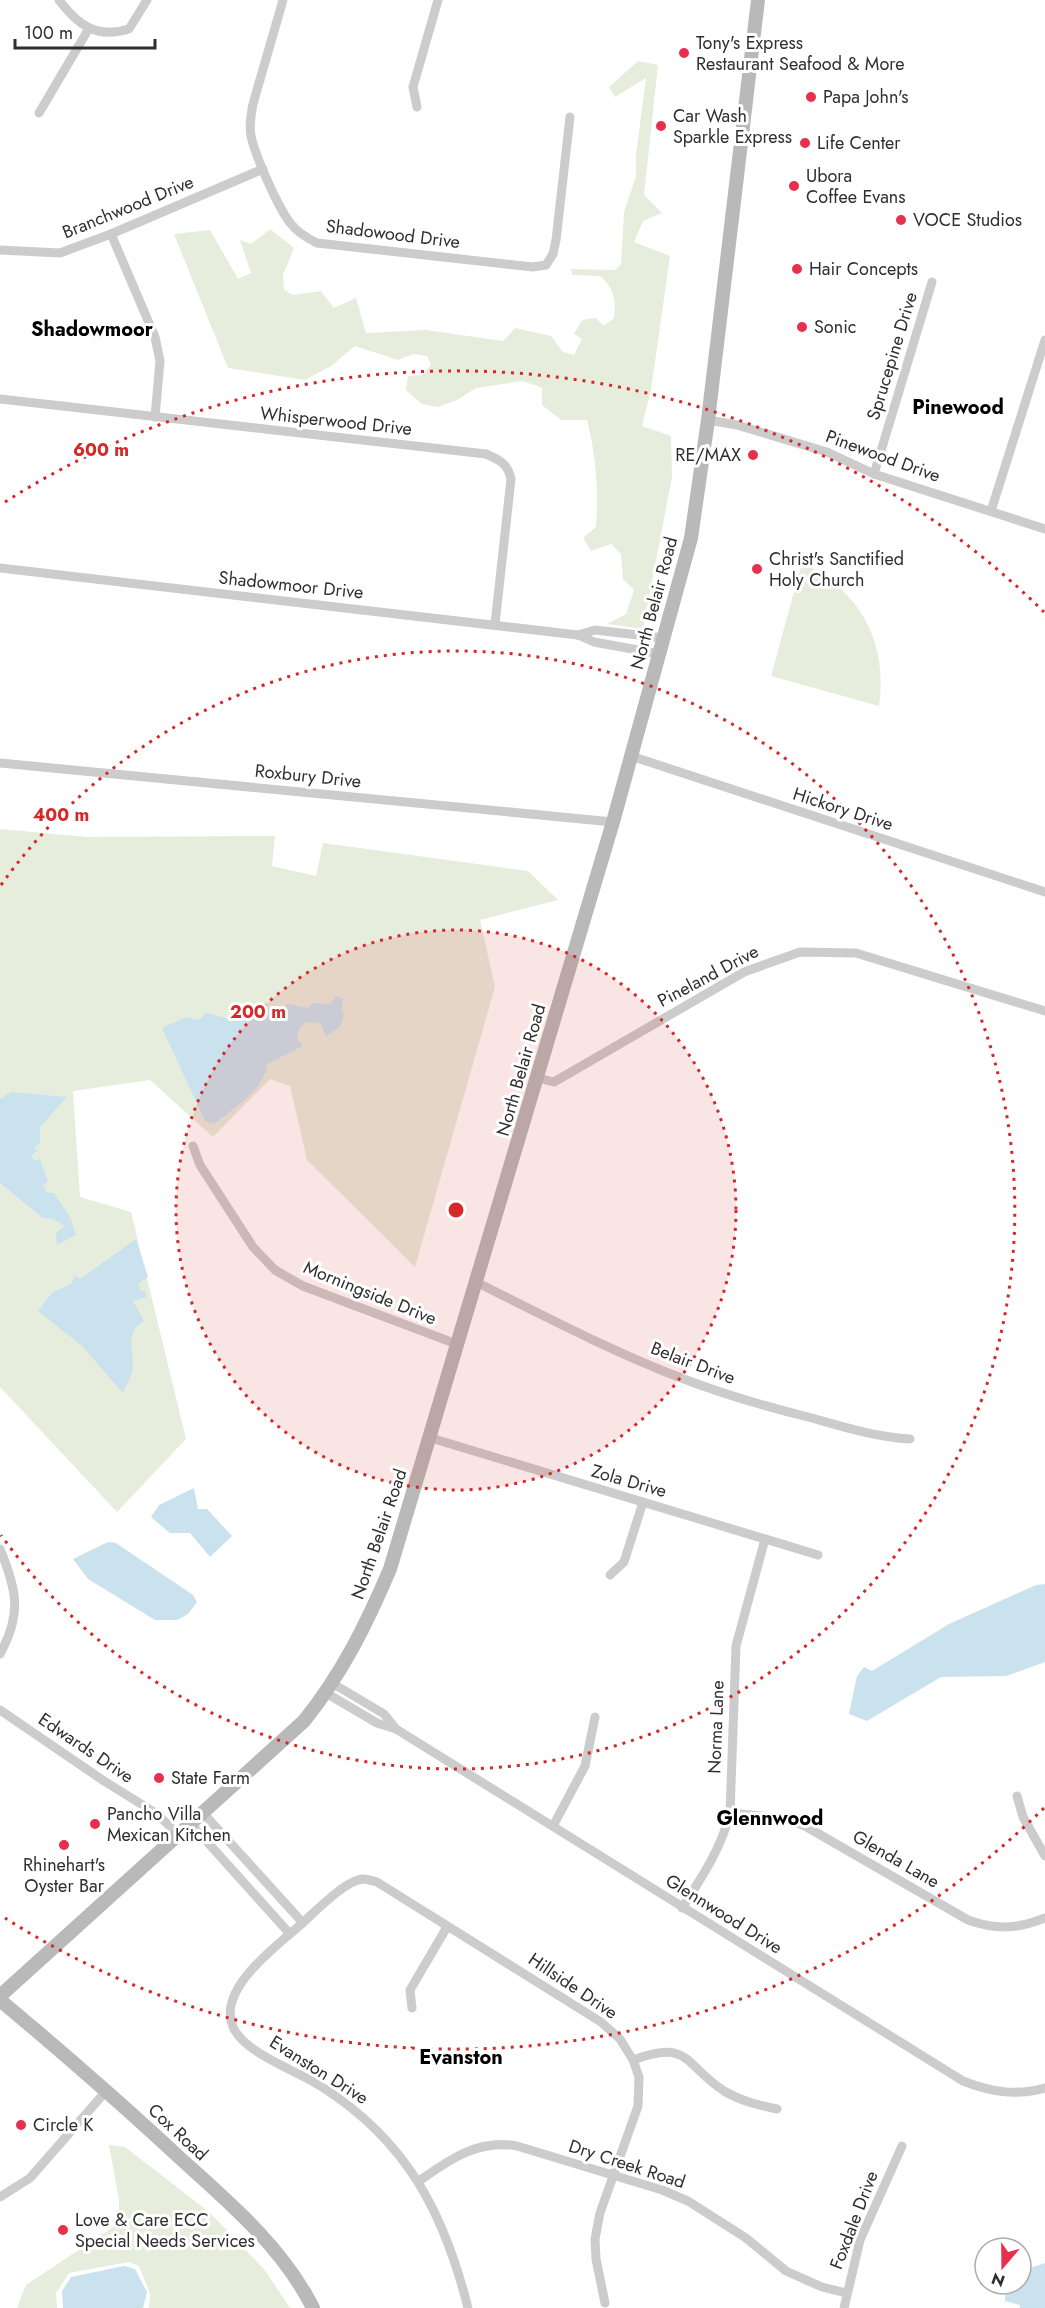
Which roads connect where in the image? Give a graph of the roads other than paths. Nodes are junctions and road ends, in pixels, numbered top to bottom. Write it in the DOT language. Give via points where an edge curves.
graph roads {
  1 [pos="59,0"];
  2 [pos="147,0"];
  3 [pos="283,0"];
  4 [pos="438,0"];
  5 [pos="758,0"];
  6 [pos="88,30"];
  7 [pos="417,107"];
  8 [pos="39,113"];
  9 [pos="570,117"];
  10 [pos="263,169"];
  11 [pos="111,234"];
  12 [pos="0,250"];
  13 [pos="932,282"];
  14 [pos="1045,340"];
  15 [pos="0,399"];
  16 [pos="155,417"];
  17 [pos="708,420"];
  18 [pos="874,474"];
  19 [pos="991,511"];
  20 [pos="1045,529"];
  21 [pos="0,568"];
  22 [pos="495,624"];
  23 [pos="620,633"];
  24 [pos="578,635"];
  25 [pos="664,638"];
  26 [pos="618,646"];
  27 [pos="660,654"];
  28 [pos="631,756"];
  29 [pos="0,763"];
  30 [pos="613,822"];
  31 [pos="1045,892"];
  32 [pos="1045,1011"];
  33 [pos="538,1078"];
  34 [pos="194,1146"];
  35 [pos="478,1283"];
  36 [pos="459,1346"];
  37 [pos="431,1438"];
  38 [pos="910,1439"];
  39 [pos="643,1502"];
  40 [pos="765,1539"];
  41 [pos="0,1550"];
  42 [pos="818,1554"];
  43 [pos="610,1575"];
  44 [pos="0,1654"];
  45 [pos="329,1688"];
  46 [pos="0,1710"];
  47 [pos="595,1716"];
  48 [pos="1017,1796"];
  49 [pos="730,1813"];
  50 [pos="204,1814"];
  51 [pos="192,1825"];
  52 [pos="554,1826"];
  53 [pos="180,1836"];
  54 [pos="1045,1856"];
  55 [pos="682,1908"];
  56 [pos="1045,1918"];
  57 [pos="303,1923"];
  58 [pos="447,1927"];
  59 [pos="290,1934"];
  60 [pos="0,1998"];
  61 [pos="412,2008"];
  62 [pos="633,2060"];
  63 [pos="1045,2088"];
  64 [pos="107,2090"];
  65 [pos="777,2109"];
  66 [pos="902,2146"];
  67 [pos="613,2175"];
  68 [pos="419,2181"];
  69 [pos="0,2197"];
  70 [pos="846,2293"];
  71 [pos="605,2303"];
  72 [pos="313,2308"];
  73 [pos="468,2308"];
  74 [pos="844,2308"];
  1 -- 6 [label="street"];
  2 -- 6 [label="street" via="129,29 113,33"];
  3 -- 10 [label="street, Shadowood Drive" via="250,120"];
  4 -- 7 [label="street" via="413,87"];
  5 -- 17 [label="main road, North Belair Road"];
  6 -- 8 [label="street"];
  9 -- 10 [label="street, Shadowood Drive" via="556,240 546,266 317,243 290,224"];
  10 -- 11 [label="street, Branchwood Drive"];
  11 -- 12 [label="street, Branchwood Drive" via="60,253"];
  11 -- 16 [label="street" via="155,337 160,361"];
  13 -- 18 [label="street, Sprucepine Drive"];
  14 -- 19 [label="street"];
  15 -- 16 [label="street, Whisperwood Drive"];
  16 -- 22 [label="street, Whisperwood Drive" via="486,454 499,460 508,467 511,479"];
  17 -- 18 [label="street, Pinewood Drive" via="737,424 828,452"];
  17 -- 25 [label="main road, North Belair Road" via="691,538"];
  18 -- 19 [label="street, Pinewood Drive"];
  19 -- 20 [label="street, Pinewood Drive"];
  21 -- 22 [label="street, Shadowmoor Drive"];
  22 -- 24 [label="street, Shadowmoor Drive"];
  23 -- 24 [label="street, Shadowmoor Drive" via="595,630"];
  23 -- 25 [label="street, Shadowmoor Drive"];
  23 -- 26 [label="street"];
  24 -- 26 [label="street, Shadowmoor Drive"];
  25 -- 27 [label="main road, North Belair Road"];
  26 -- 27 [label="street, Shadowmoor Drive"];
  27 -- 28 [label="main road, North Belair Road"];
  28 -- 30 [label="main road, North Belair Road"];
  28 -- 31 [label="street, Hickory Drive"];
  29 -- 30 [label="street, Roxbury Drive"];
  30 -- 33 [label="main road, North Belair Road"];
  32 -- 33 [label="street, Pineland Drive" via="856,953 800,952 744,972 554,1082"];
  33 -- 35 [label="main road, North Belair Road"];
  34 -- 36 [label="street, Morningside Drive" via="200,1165 253,1247 275,1270 303,1286"];
  35 -- 36 [label="main road, North Belair Road"];
  35 -- 38 [label="street, Belair Drive" via="680,1377 805,1416 887,1438"];
  36 -- 37 [label="main road, North Belair Road"];
  37 -- 39 [label="street, Zola Drive"];
  37 -- 45 [label="main road, North Belair Road" via="390,1569 365,1628"];
  39 -- 40 [label="street, Zola Drive"];
  39 -- 43 [label="street" via="624,1562"];
  40 -- 42 [label="street, Zola Drive"];
  40 -- 49 [label="street, Norma Lane" via="736,1646"];
  41 -- 44 [label="street" via="16,1605 15,1621"];
  45 -- 50 [label="main road, North Belair Road" via="304,1721"];
  45 -- 52 [label="street, Glennwood Drive" via="384,1714 396,1729"];
  46 -- 53 [label="street, Edwards Drive" via="158,1814"];
  47 -- 52 [label="street" via="585,1766"];
  48 -- 54 [label="street" via="1023,1817"];
  49 -- 55 [label="street, Norma Lane" via="712,1862"];
  49 -- 56 [label="street, Glenda Lane" via="782,1818 805,1826 968,1920 988,1927 1008,1928"];
  50 -- 51 [label="main road, North Belair Road"];
  50 -- 57 [label="street"];
  51 -- 53 [label="main road, North Belair Road"];
  51 -- 59 [label="street"];
  52 -- 55 [label="street, Glennwood Drive"];
  53 -- 60 [label="main road, North Belair Road"];
  55 -- 63 [label="street, Glennwood Drive" via="963,2080 1008,2093"];
  57 -- 58 [label="street, Hillside Drive" via="350,1883 364,1879 377,1882"];
  57 -- 59 [label="street, Evanston Drive"];
  58 -- 61 [label="street" via="410,1990"];
  58 -- 62 [label="street, Hillside Drive" via="601,2022 620,2039"];
  59 -- 68 [label="street, Evanston Drive" via="238,1985 232,2005 233,2026 243,2041 352,2107 376,2127"];
  60 -- 64 [label="main road, Cox Road"];
  62 -- 65 [label="street" via="656,2052 680,2054 736,2098"];
  62 -- 67 [label="street, Hillside Drive" via="639,2077 638,2106"];
  64 -- 69 [label="street" via="30,2178"];
  64 -- 72 [label="main road, Cox Road" via="252,2224"];
  66 -- 70 [label="street, Foxdale Drive" via="861,2240"];
  67 -- 68 [label="street, Dry Creek Road" via="500,2143 456,2156"];
  67 -- 70 [label="street, Dry Creek Road" via="688,2201 746,2238 786,2271"];
  67 -- 71 [label="street, Hillside Drive" via="595,2239"];
  68 -- 73 [label="street, Evanston Drive" via="453,2254"];
  70 -- 74 [label="street, Foxdale Drive"];
}
